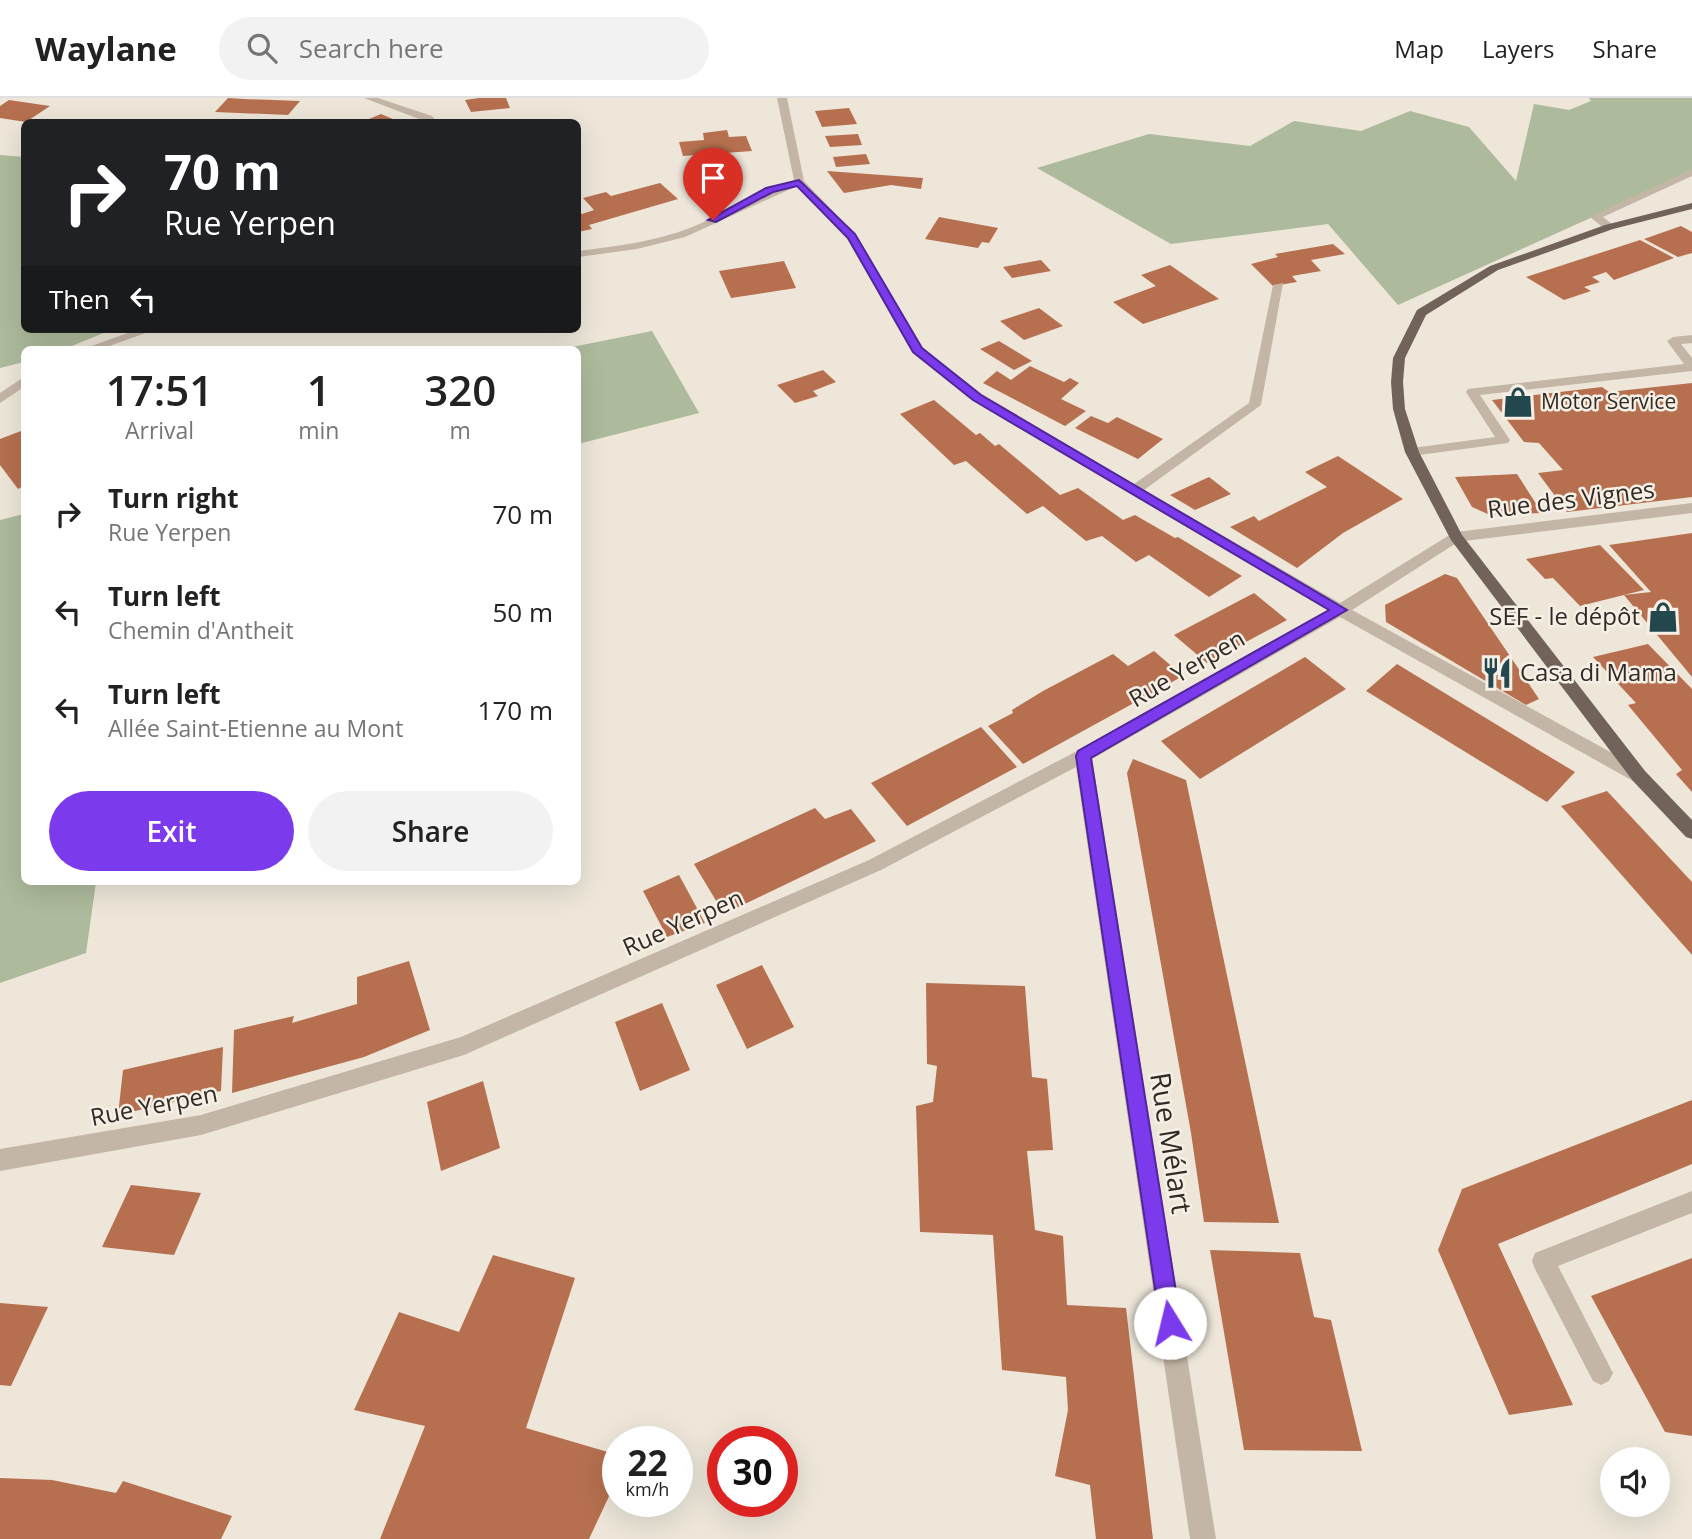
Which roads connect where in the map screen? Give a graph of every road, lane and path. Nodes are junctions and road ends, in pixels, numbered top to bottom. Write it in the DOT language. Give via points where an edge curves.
graph roads {
  1 [pos="369,98"];
  2 [pos="782,98"];
  3 [pos="430,119"];
  4 [pos="1692,172"];
  5 [pos="799,182"];
  6 [pos="1692,206"];
  7 [pos="1609,227"];
  8 [pos="581,254"];
  9 [pos="1279,285"];
  10 [pos="139,333"];
  11 [pos="1692,339"];
  12 [pos="98,346"];
  13 [pos="21,383"];
  14 [pos="0,399"];
  15 [pos="1412,452"];
  16 [pos="1134,490"];
  17 [pos="1692,508"];
  18 [pos="1455,537"];
  19 [pos="1340,610"];
  20 [pos="1083,756"];
  21 [pos="1639,776"];
  22 [pos="1692,832"];
  23 [pos="0,1160"];
  24 [pos="1692,1202"];
  25 [pos="1601,1373"];
  26 [pos="1203,1539"];
  1 -- 3 [label="street"];
  2 -- 5 [label="street"];
  4 -- 7 [label="street" via="1595,217"];
  5 -- 8 [label="street" via="770,190 694,230 630,248"];
  5 -- 16 [label="street" via="852,237 917,350 977,397"];
  6 -- 7 [label="main road"];
  7 -- 15 [label="main road" via="1494,268 1421,313 1399,358 1399,409"];
  9 -- 16 [label="street" via="1255,405"];
  10 -- 12 [label="street"];
  11 -- 15 [label="street" via="1673,341 1692,367 1472,392 1503,440"];
  13 -- 14 [label="street"];
  15 -- 18 [label="main road"];
  16 -- 19 [label="street"];
  17 -- 18 [label="street, Rue des Vignes"];
  18 -- 19 [label="street, Rue Yerpen"];
  18 -- 21 [label="main road"];
  19 -- 20 [label="street, Rue Yerpen"];
  19 -- 21 [label="street"];
  20 -- 23 [label="street, Rue Yerpen" via="875,865 464,1046 201,1125"];
  20 -- 26 [label="street, Rue Mélart"];
  21 -- 22 [label="main road"];
  24 -- 25 [label="street" via="1543,1261"];
}
